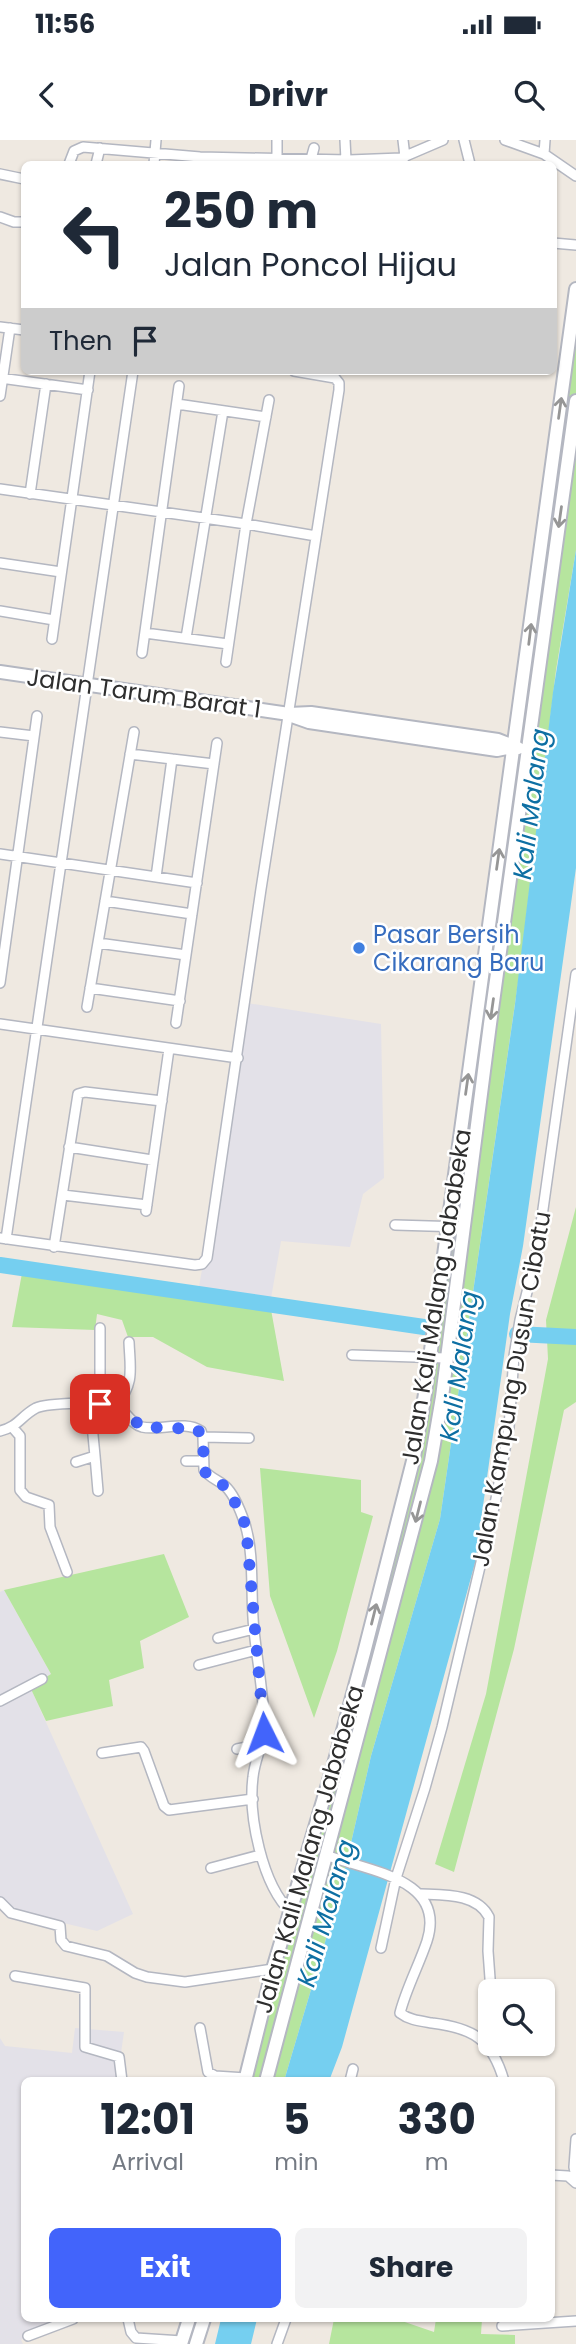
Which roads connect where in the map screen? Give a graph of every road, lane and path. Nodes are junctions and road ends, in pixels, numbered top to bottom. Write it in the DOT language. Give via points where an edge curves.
graph roads {
  1 [pos="156,140"];
  2 [pos="277,140"];
  3 [pos="345,140"];
  4 [pos="403,140"];
  5 [pos="443,140"];
  6 [pos="464,140"];
  7 [pos="505,140"];
  8 [pos="545,140"];
  9 [pos="100,148"];
  10 [pos="314,148"];
  11 [pos="155,152"];
  12 [pos="544,154"];
  13 [pos="410,155"];
  14 [pos="277,158"];
  15 [pos="311,159"];
  16 [pos="244,160"];
  17 [pos="346,160"];
  18 [pos="70,161"];
  19 [pos="97,161"];
  20 [pos="154,161"];
  21 [pos="415,161"];
  22 [pos="469,161"];
  23 [pos="554,161"];
  24 [pos="557,163"];
  25 [pos="0,174"];
  26 [pos="576,176"];
  27 [pos="21,178"];
  28 [pos="0,217"];
  29 [pos="21,222"];
  30 [pos="557,243"];
  31 [pos="576,245"];
  32 [pos="576,289"];
  33 [pos="5,328"];
  34 [pos="90,375"];
  35 [pos="132,375"];
  36 [pos="317,375"];
  37 [pos="1,378"];
  38 [pos="46,384"];
  39 [pos="179,386"];
  40 [pos="88,390"];
  41 [pos="0,396"];
  42 [pos="269,400"];
  43 [pos="576,401"];
  44 [pos="177,404"];
  45 [pos="223,411"];
  46 [pos="266,417"];
  47 [pos="0,489"];
  48 [pos="30,494"];
  49 [pos="71,500"];
  50 [pos="113,506"];
  51 [pos="162,513"];
  52 [pos="204,519"];
  53 [pos="246,524"];
  54 [pos="316,536"];
  55 [pos="0,563"];
  56 [pos="61,572"];
  57 [pos="0,611"];
  58 [pos="54,620"];
  59 [pos="145,633"];
  60 [pos="186,638"];
  61 [pos="52,639"];
  62 [pos="228,644"];
  63 [pos="142,653"];
  64 [pos="226,662"];
  65 [pos="0,672"];
  66 [pos="87,684"];
  67 [pos="289,714"];
  68 [pos="37,716"];
  69 [pos="0,732"];
  70 [pos="134,732"];
  71 [pos="34,736"];
  72 [pos="217,743"];
  73 [pos="513,747"];
  74 [pos="528,749"];
  75 [pos="130,754"];
  76 [pos="172,759"];
  77 [pos="214,764"];
  78 [pos="0,854"];
  79 [pos="17,856"];
  80 [pos="61,863"];
  81 [pos="110,870"];
  82 [pos="156,877"];
  83 [pos="197,883"];
  84 [pos="105,901"];
  85 [pos="192,914"];
  86 [pos="98,943"];
  87 [pos="186,955"];
  88 [pos="576,974"];
  89 [pos="0,978"];
  90 [pos="90,988"];
  91 [pos="180,1000"];
  92 [pos="87,1007"];
  93 [pos="176,1023"];
  94 [pos="0,1024"];
  95 [pos="38,1030"];
  96 [pos="169,1049"];
  97 [pos="238,1058"];
  98 [pos="162,1101"];
  99 [pos="69,1147"];
  100 [pos="152,1160"];
  101 [pos="63,1195"];
  102 [pos="395,1225"];
  103 [pos="447,1226"];
  104 [pos="463,1227"];
  105 [pos="3,1239"];
  106 [pos="54,1247"];
  107 [pos="100,1328"];
  108 [pos="129,1342"];
  109 [pos="431,1353"];
  110 [pos="447,1353"];
  111 [pos="352,1355"];
  112 [pos="95,1404"];
  113 [pos="116,1405"];
  114 [pos="13,1428"];
  115 [pos="0,1431"];
  116 [pos="203,1437"];
  117 [pos="250,1438"];
  118 [pos="95,1456"];
  119 [pos="186,1461"];
  120 [pos="203,1461"];
  121 [pos="76,1462"];
  122 [pos="98,1491"];
  123 [pos="66,1572"];
  124 [pos="254,1629"];
  125 [pos="218,1638"];
  126 [pos="256,1650"];
  127 [pos="365,1653"];
  128 [pos="380,1656"];
  129 [pos="199,1665"];
  130 [pos="42,1679"];
  131 [pos="0,1701"];
  132 [pos="262,1744"];
  133 [pos="237,1749"];
  134 [pos="102,1753"];
  135 [pos="253,1799"];
  136 [pos="260,1855"];
  137 [pos="331,1857"];
  138 [pos="211,1868"];
  139 [pos="396,1878"];
  140 [pos="421,1894"];
  141 [pos="0,1902"];
  142 [pos="291,1912"];
  143 [pos="381,1948"];
  144 [pos="273,1969"];
  145 [pos="15,1976"];
  146 [pos="490,1979"];
  147 [pos="200,2028"];
  148 [pos="478,2037"];
  149 [pos="495,2056"];
  150 [pos="353,2068"];
  151 [pos="122,2077"];
  152 [pos="225,2077"];
  153 [pos="246,2077"];
  154 [pos="267,2077"];
  155 [pos="351,2077"];
  156 [pos="503,2077"];
  157 [pos="576,2139"];
  158 [pos="555,2176"];
  159 [pos="575,2179"];
  160 [pos="576,2321"];
  161 [pos="65,2322"];
  162 [pos="129,2322"];
  163 [pos="188,2322"];
  164 [pos="203,2322"];
  165 [pos="285,2322"];
  166 [pos="502,2326"];
  167 [pos="28,2336"];
  168 [pos="182,2343"];
  169 [pos="196,2344"];
  170 [pos="277,2344"];
  1 -- 11 [label="street"];
  2 -- 14 [label="street"];
  3 -- 17 [label="street"];
  4 -- 13 [label="street"];
  5 -- 13 [label="street"];
  6 -- 22 [label="street"];
  7 -- 12 [label="street"];
  8 -- 12 [label="street"];
  9 -- 11 [label="street"];
  9 -- 18 [label="street" via="79,148"];
  9 -- 19 [label="street"];
  10 -- 15 [label="street"];
  11 -- 16 [label="street"];
  11 -- 20 [label="street"];
  12 -- 23 [label="street"];
  13 -- 17 [label="street"];
  13 -- 21 [label="street"];
  14 -- 15 [label="street"];
  14 -- 16 [label="street"];
  15 -- 17 [label="street"];
  24 -- 26 [label="street"];
  25 -- 27 [label="street"];
  28 -- 29 [label="street"];
  30 -- 31 [label="street"];
  73 -- 32 [label="main road, Jalan Kali Malang Jababeka, one-way"];
  33 -- 37 [label="street"];
  34 -- 40 [label="street"];
  35 -- 50 [label="street"];
  36 -- 54 [label="street" via="339,383"];
  37 -- 38 [label="street"];
  37 -- 41 [label="street"];
  38 -- 40 [label="street"];
  38 -- 48 [label="street"];
  39 -- 44 [label="street"];
  40 -- 49 [label="street"];
  42 -- 46 [label="street"];
  43 -- 74 [label="main road, Jalan Kali Malang Jababeka, one-way"];
  44 -- 45 [label="street"];
  44 -- 51 [label="street"];
  45 -- 46 [label="street"];
  45 -- 52 [label="street"];
  46 -- 53 [label="street"];
  47 -- 48 [label="street"];
  48 -- 49 [label="street"];
  49 -- 50 [label="street"];
  49 -- 56 [label="street"];
  50 -- 51 [label="street"];
  50 -- 66 [label="street"];
  51 -- 52 [label="street"];
  51 -- 59 [label="street"];
  52 -- 53 [label="street"];
  52 -- 60 [label="street"];
  53 -- 54 [label="street"];
  53 -- 62 [label="street"];
  54 -- 67 [label="street"];
  55 -- 56 [label="street"];
  56 -- 58 [label="street"];
  57 -- 58 [label="street"];
  58 -- 61 [label="street"];
  59 -- 60 [label="street"];
  59 -- 63 [label="street"];
  60 -- 62 [label="street"];
  62 -- 64 [label="street"];
  65 -- 66 [label="main road, Jalan Tarum Barat 1"];
  66 -- 67 [label="main road, Jalan Tarum Barat 1"];
  66 -- 80 [label="street"];
  67 -- 73 [label="main road, Jalan Tarum Barat 1" via="310,722 448,743 497,750"];
  67 -- 97 [label="street"];
  68 -- 71 [label="street"];
  69 -- 71 [label="street"];
  70 -- 75 [label="street"];
  71 -- 79 [label="street"];
  72 -- 77 [label="street"];
  73 -- 74 [label="main road, Jalan Tarum Barat 1"];
  103 -- 73 [label="main road, Jalan Kali Malang Jababeka, one-way"];
  74 -- 104 [label="main road, Jalan Kali Malang Jababeka, one-way"];
  75 -- 76 [label="street"];
  75 -- 81 [label="street"];
  76 -- 77 [label="street"];
  76 -- 82 [label="street"];
  77 -- 83 [label="street"];
  78 -- 79 [label="street"];
  79 -- 80 [label="street"];
  79 -- 89 [label="street"];
  80 -- 81 [label="street"];
  80 -- 95 [label="street"];
  81 -- 82 [label="street"];
  81 -- 84 [label="street"];
  82 -- 83 [label="street"];
  83 -- 85 [label="street"];
  84 -- 85 [label="street"];
  84 -- 86 [label="street"];
  85 -- 87 [label="street"];
  86 -- 87 [label="street"];
  86 -- 90 [label="street"];
  87 -- 91 [label="street"];
  88 -- 139 [label="street, Jalan Kampung Dusun Cibatu" via="537,1252 514,1356 509,1427 496,1499 442,1727"];
  90 -- 91 [label="street"];
  90 -- 92 [label="street"];
  91 -- 93 [label="street"];
  94 -- 95 [label="street"];
  95 -- 96 [label="street"];
  95 -- 105 [label="street"];
  96 -- 97 [label="street"];
  96 -- 98 [label="street"];
  97 -- 106 [label="street" via="205,1262 195,1265"];
  98 -- 99 [label="street" via="80,1092"];
  98 -- 100 [label="street"];
  99 -- 100 [label="street"];
  99 -- 101 [label="street"];
  100 -- 101 [label="street" via="146,1208"];
  101 -- 106 [label="street"];
  102 -- 103 [label="street"];
  103 -- 104 [label="street"];
  103 -- 109 [label="main road, Jalan Kali Malang Jababeka"];
  104 -- 110 [label="main road, Jalan Kali Malang Jababeka"];
  105 -- 106 [label="street"];
  107 -- 112 [label="street"];
  108 -- 113 [label="street" via="131,1376 126,1394"];
  109 -- 110 [label="street"];
  109 -- 111 [label="street"];
  127 -- 109 [label="main road, Jalan Kali Malang Jababeka, one-way" via="414,1457"];
  110 -- 128 [label="main road, Jalan Kali Malang Jababeka, one-way" via="430,1461"];
  112 -- 113 [label="street"];
  112 -- 114 [label="street" via="39,1406"];
  112 -- 118 [label="street"];
  113 -- 116 [label="street" via="142,1427 193,1427"];
  114 -- 115 [label="street"];
  114 -- 123 [label="street" via="20,1436 20,1490 49,1505 50,1527"];
  116 -- 117 [label="street"];
  116 -- 120 [label="street"];
  118 -- 121 [label="street"];
  118 -- 122 [label="street"];
  119 -- 120 [label="street"];
  120 -- 124 [label="street" via="207,1475 231,1494 246,1526"];
  124 -- 125 [label="street"];
  124 -- 126 [label="street"];
  126 -- 129 [label="street"];
  126 -- 132 [label="street"];
  127 -- 128 [label="main road"];
  127 -- 142 [label="main road, Jalan Kali Malang Jababeka"];
  128 -- 137 [label="main road, Jalan Kali Malang Jababeka"];
  130 -- 131 [label="street"];
  132 -- 133 [label="street"];
  132 -- 135 [label="street" via="253,1774"];
  134 -- 135 [label="street" via="141,1747 169,1810"];
  135 -- 136 [label="street"];
  136 -- 138 [label="street"];
  136 -- 142 [label="street"];
  137 -- 139 [label="street"];
  137 -- 154 [label="main road, Jalan Kali Malang Jababeka"];
  139 -- 140 [label="street"];
  139 -- 143 [label="street, Jalan Kampung Dusun Cibatu"];
  140 -- 146 [label="street" via="461,1897 487,1912"];
  140 -- 148 [label="street" via="431,1924 400,2013"];
  141 -- 144 [label="street" via="11,1913 61,1926 66,1946 107,1956 148,1977 186,1982"];
  142 -- 144 [label="main road, Jalan Kali Malang Jababeka"];
  144 -- 153 [label="main road, Jalan Kali Malang Jababeka"];
  145 -- 151 [label="street" via="85,1988 85,2047 120,2057"];
  147 -- 152 [label="street" via="208,2072"];
  149 -- 156 [label="street"];
  150 -- 155 [label="street"];
  157 -- 159 [label="street"];
  158 -- 159 [label="street"];
  160 -- 166 [label="street"];
  161 -- 167 [label="street"];
  162 -- 168 [label="street" via="136,2338"];
  163 -- 168 [label="main road"];
  164 -- 169 [label="main road"];
  165 -- 170 [label="street"];
}
